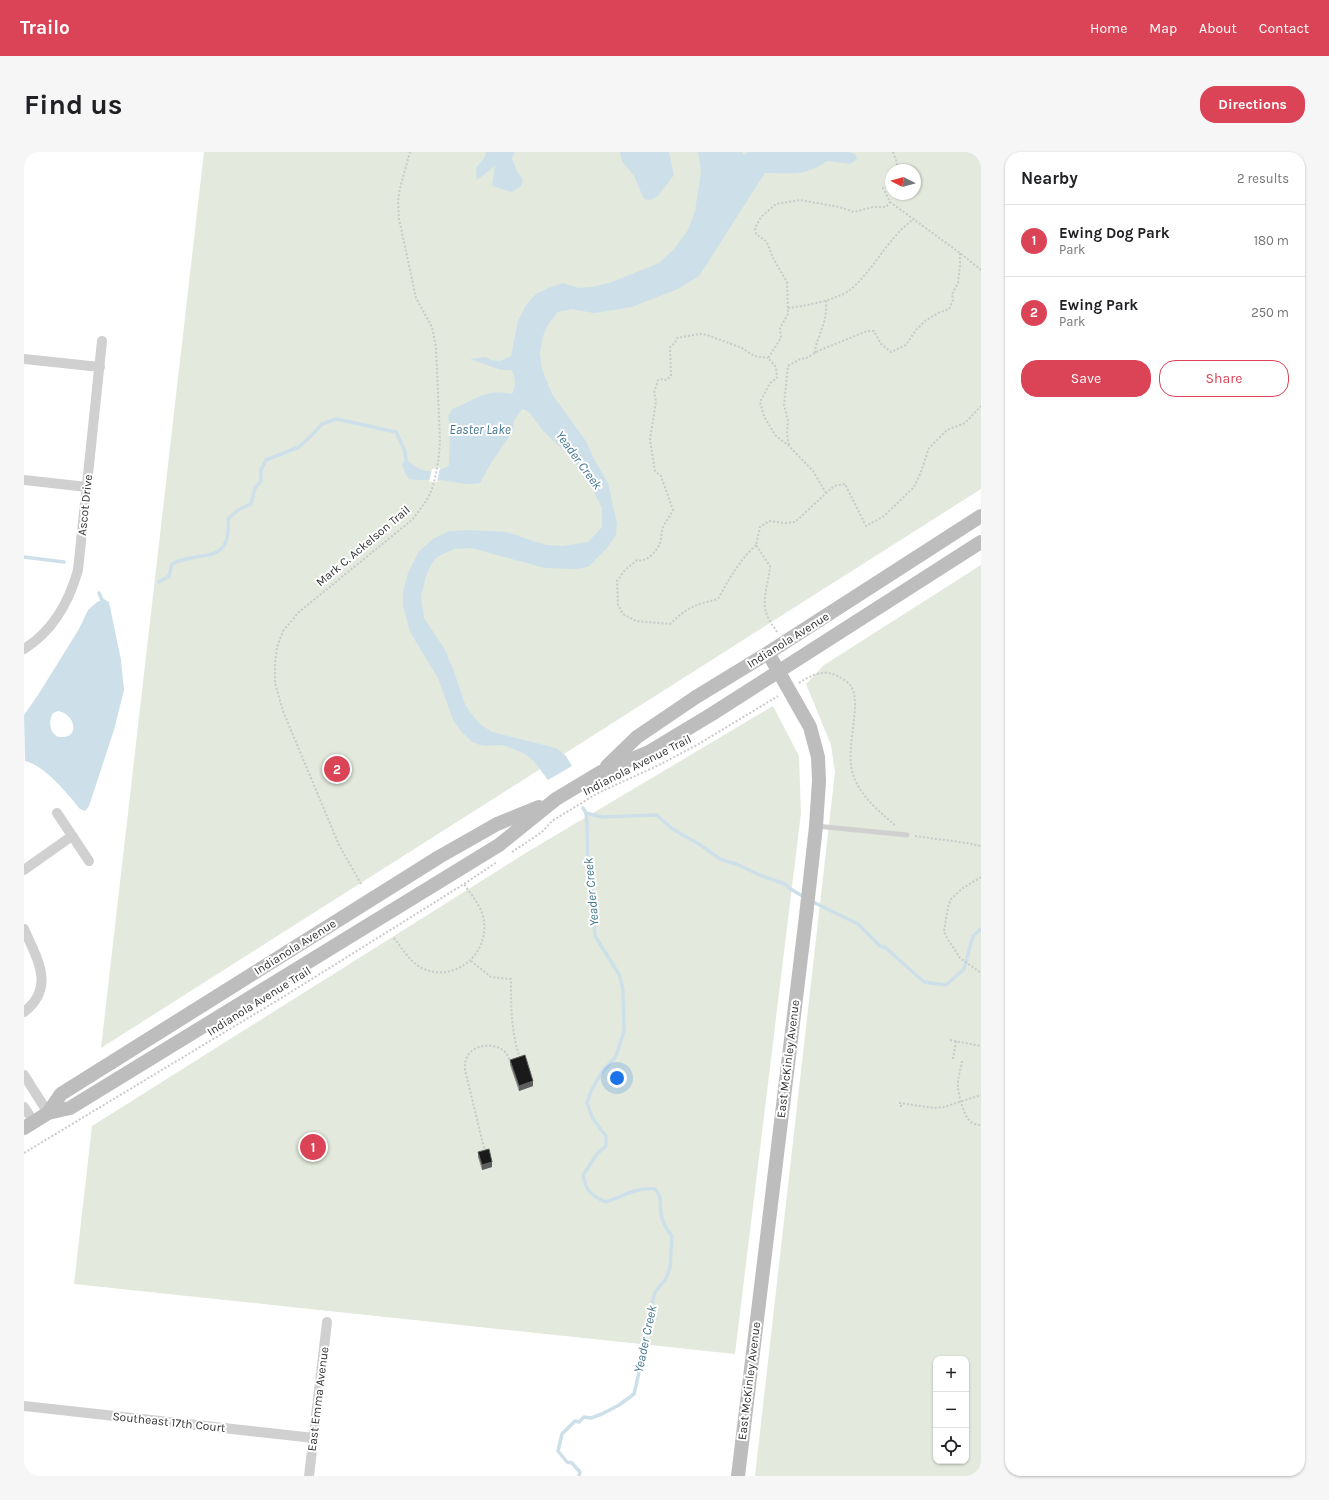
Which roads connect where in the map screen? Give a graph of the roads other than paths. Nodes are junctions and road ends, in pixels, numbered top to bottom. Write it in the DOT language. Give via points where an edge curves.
graph roads {
  1 [pos="102,341"];
  2 [pos="24,359"];
  3 [pos="100,367"];
  4 [pos="24,480"];
  5 [pos="87,487"];
  6 [pos="981,516"];
  7 [pos="981,542"];
  8 [pos="24,649"];
  9 [pos="768,653"];
  10 [pos="779,671"];
  11 [pos="601,772"];
  12 [pos="556,799"];
  13 [pos="57,813"];
  14 [pos="816,826"];
  15 [pos="907,835"];
  16 [pos="72,836"];
  17 [pos="89,861"];
  18 [pos="24,870"];
  19 [pos="24,930"];
  20 [pos="24,1012"];
  21 [pos="24,1075"];
  22 [pos="24,1107"];
  23 [pos="48,1113"];
  24 [pos="29,1125"];
  25 [pos="327,1322"];
  26 [pos="24,1406"];
  27 [pos="314,1438"];
  28 [pos="309,1476"];
  29 [pos="738,1476"];
  1 -- 3 [label="street, Ascot Drive"];
  2 -- 3 [label="street"];
  3 -- 5 [label="street, Ascot Drive"];
  4 -- 5 [label="street"];
  5 -- 8 [label="street, Ascot Drive" via="80,556 73,588 56,619"];
  6 -- 9 [label="main road, Indianola Avenue"];
  7 -- 10 [label="main road, Indianola Avenue"];
  9 -- 10 [label="main road, East McKinley Avenue"];
  9 -- 11 [label="main road, Indianola Avenue" via="696,697 637,738"];
  10 -- 11 [label="main road, Indianola Avenue" via="649,752"];
  10 -- 14 [label="main road, East McKinley Avenue" via="810,728 818,757"];
  11 -- 12 [label="main road, Indianola Avenue"];
  12 -- 23 [label="main road, Indianola Avenue" via="499,845 438,883 70,1108"];
  12 -- 23 [label="main road, Indianola Avenue" via="497,824 439,857 61,1094"];
  13 -- 16 [label="street"];
  14 -- 15 [label="lane"];
  14 -- 29 [label="main road, East McKinley Avenue"];
  16 -- 17 [label="street"];
  16 -- 18 [label="street"];
  19 -- 20 [label="street" via="39,963 42,977 39,996"];
  21 -- 23 [label="street"];
  22 -- 24 [label="street"];
  23 -- 24 [label="main road, Indianola Avenue"];
  25 -- 27 [label="street, East Emma Avenue"];
  26 -- 27 [label="street, Southeast 17th Court"];
  27 -- 28 [label="street, East Emma Avenue"];
}
